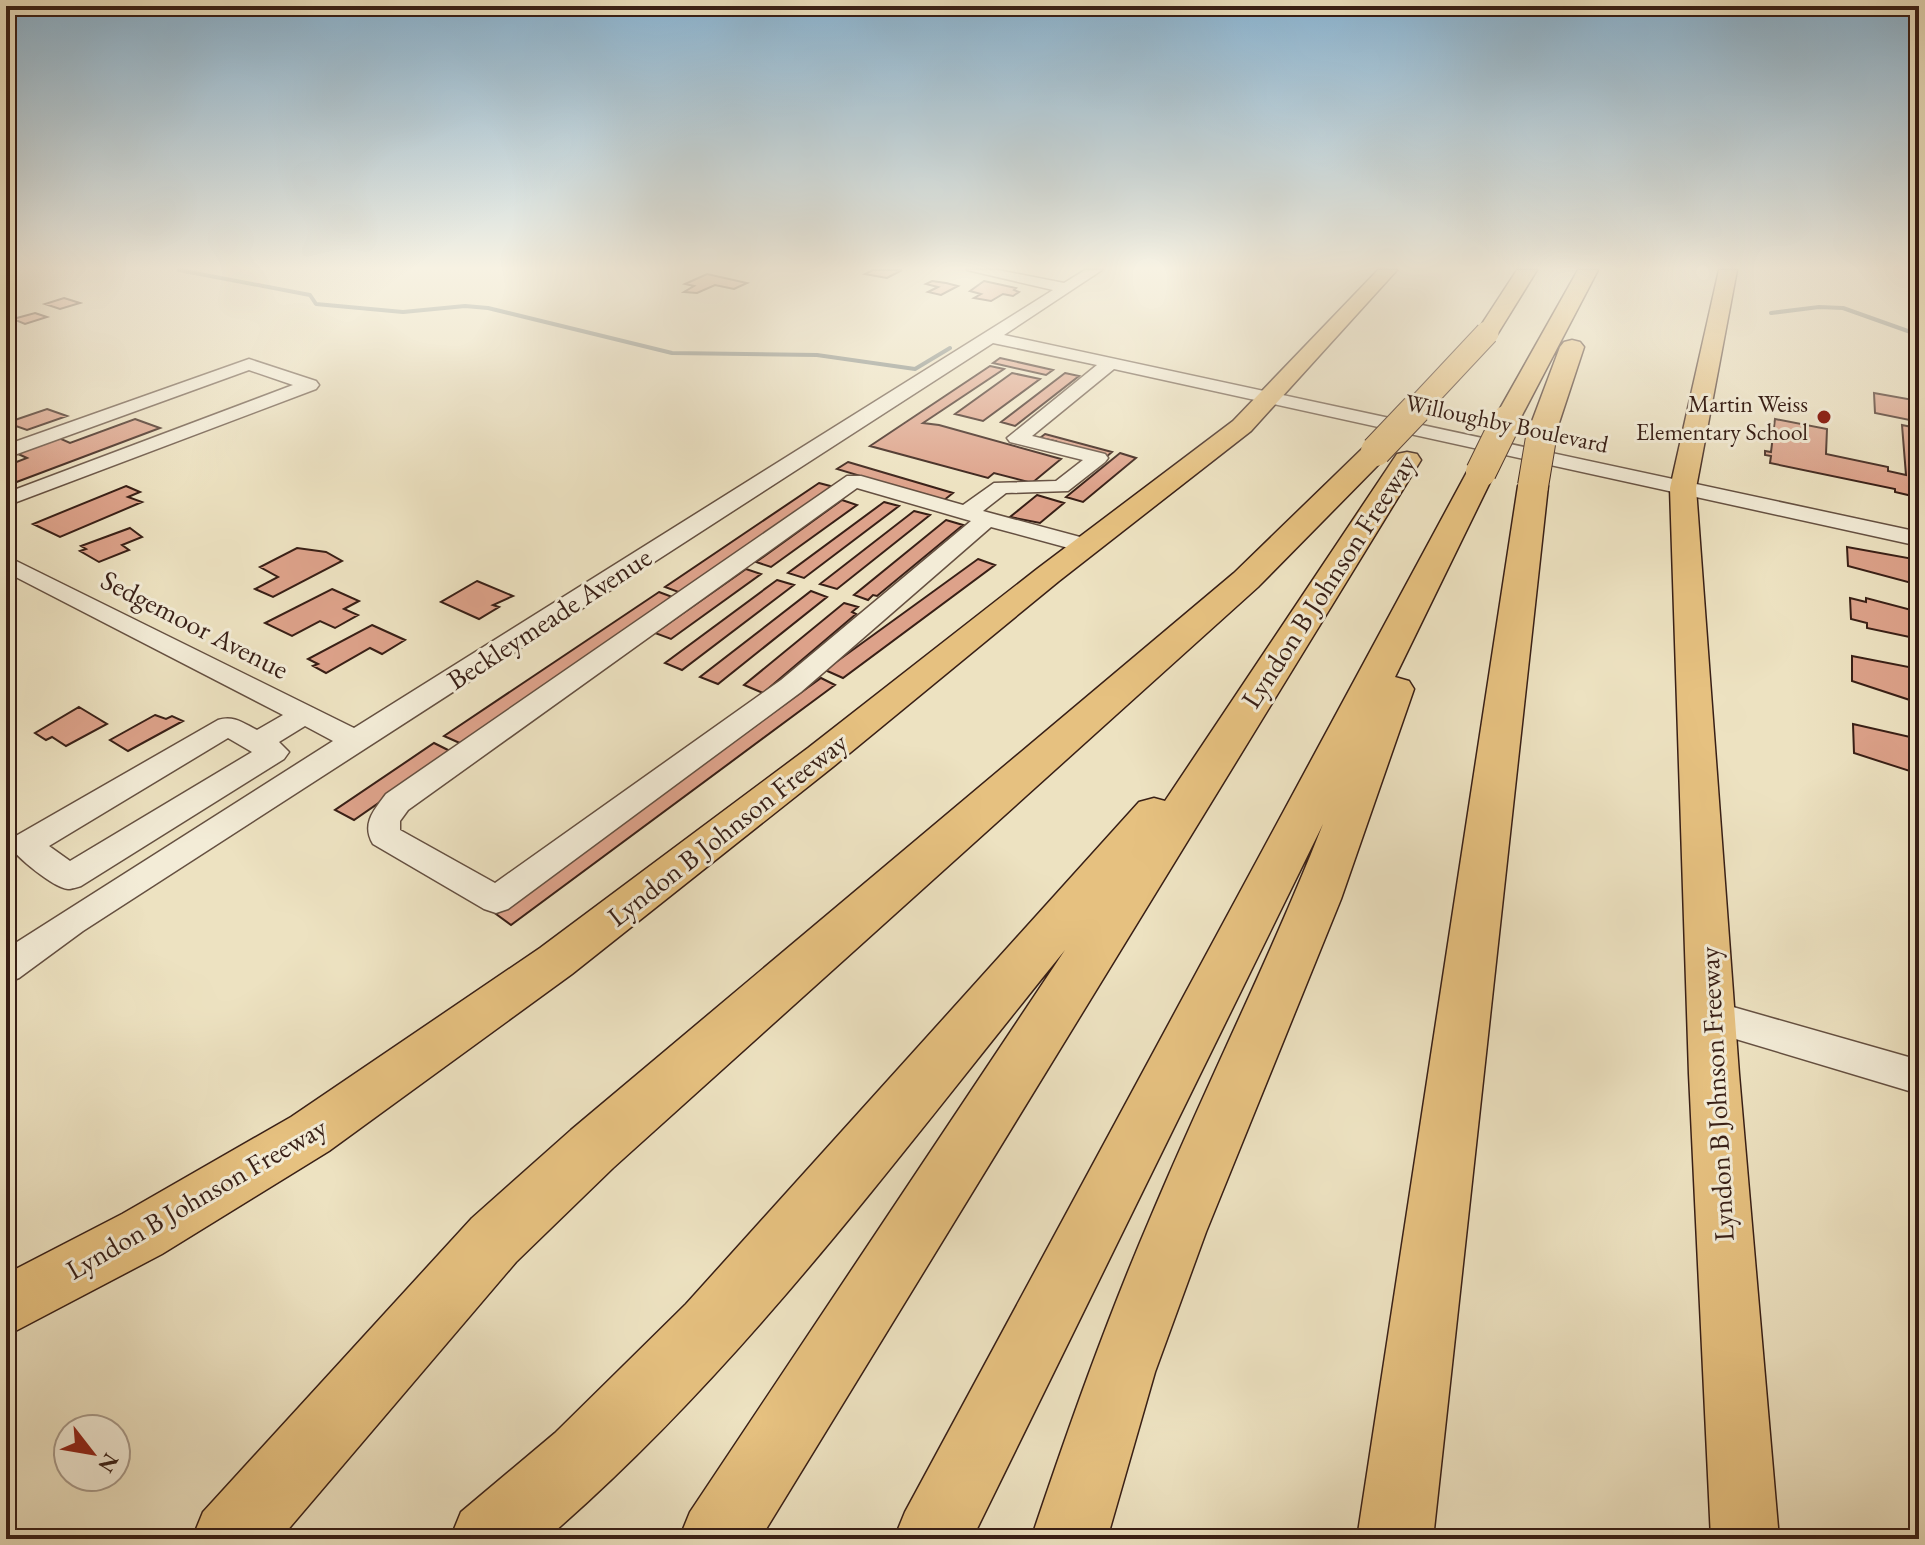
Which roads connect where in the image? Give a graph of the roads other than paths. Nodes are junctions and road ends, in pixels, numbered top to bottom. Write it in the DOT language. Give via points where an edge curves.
graph roads {
  1 [pos="982,342"];
  2 [pos="1014,342"];
  3 [pos="1320,342"];
  4 [pos="1480,342"];
  5 [pos="1549,342"];
  6 [pos="1573,342"];
  7 [pos="1713,342"];
  8 [pos="1111,363"];
  9 [pos="163,397"];
  10 [pos="1268,397"];
  11 [pos="221,418"];
  12 [pos="6,452"];
  13 [pos="1392,455"];
  14 [pos="1683,488"];
  15 [pos="1470,494"];
  16 [pos="6,500"];
  17 [pos="977,516"];
  18 [pos="1919,521"];
  19 [pos="1909,537"];
  20 [pos="1087,546"];
  21 [pos="6,563"];
  22 [pos="1250,701"];
  23 [pos="303,715"];
  24 [pos="356,741"];
  25 [pos="257,743"];
  26 [pos="6,968"];
  27 [pos="1712,1017"];
  28 [pos="1919,1077"];
  29 [pos="6,1306"];
  30 [pos="230,1539"];
  31 [pos="488,1539"];
  32 [pos="717,1539"];
  33 [pos="932,1539"];
  34 [pos="1069,1539"];
  35 [pos="1395,1539"];
  36 [pos="1745,1539"];
  1 -- 24 [label="street, Beckleymeade Avenue"];
  2 -- 8 [label="street, Willoughby Boulevard"];
  3 -- 10 [label="main road, Lyndon B Johnson Freeway"];
  4 -- 13 [label="highway, Lyndon B Johnson Freeway, bridge"];
  5 -- 15 [label="highway, bridge"];
  6 -- 35 [label="highway, bridge" via="1542,432 1533,486"];
  7 -- 14 [label="main road, Lyndon B Johnson Freeway"];
  8 -- 10 [label="street, Willoughby Boulevard"];
  8 -- 17 [label="street" via="1017,438 1098,458 1061,487 1001,487"];
  9 -- 11 [label="street"];
  9 -- 11 [label="street" via="249,364 310,385"];
  9 -- 12 [label="street"];
  10 -- 14 [label="street, Willoughby Boulevard"];
  10 -- 20 [label="main road, Lyndon B Johnson Freeway" via="1230,435"];
  11 -- 16 [label="street"];
  13 -- 22 [label="highway, Lyndon B Johnson Freeway"];
  13 -- 30 [label="highway" via="616,1128 494,1240"];
  14 -- 19 [label="street, Willoughby Boulevard"];
  14 -- 27 [label="main road, Lyndon B Johnson Freeway"];
  15 -- 33 [label="highway"];
  15 -- 34 [label="highway" via="1317,899 1121,1372"];
  17 -- 17 [label="street" via="854,480 397,802 384,819 384,836 496,900 791,686"];
  17 -- 20 [label="street"];
  18 -- 19 [label="street"];
  20 -- 29 [label="main road, Lyndon B Johnson Freeway" via="619,913 440,1043 310,1134 142,1234"];
  21 -- 23 [label="street, Sedgemoor Avenue"];
  22 -- 31 [label="highway" via="763,1270 657,1385"];
  22 -- 32 [label="highway, Lyndon B Johnson Freeway"];
  23 -- 24 [label="street, Sedgemoor Avenue"];
  23 -- 25 [label="street"];
  24 -- 26 [label="street, Beckleymeade Avenue"];
  25 -- 25 [label="street" via="274,752 69,877 25,845 228,726"];
  27 -- 28 [label="street"];
  27 -- 36 [label="main road, Lyndon B Johnson Freeway"];
}
